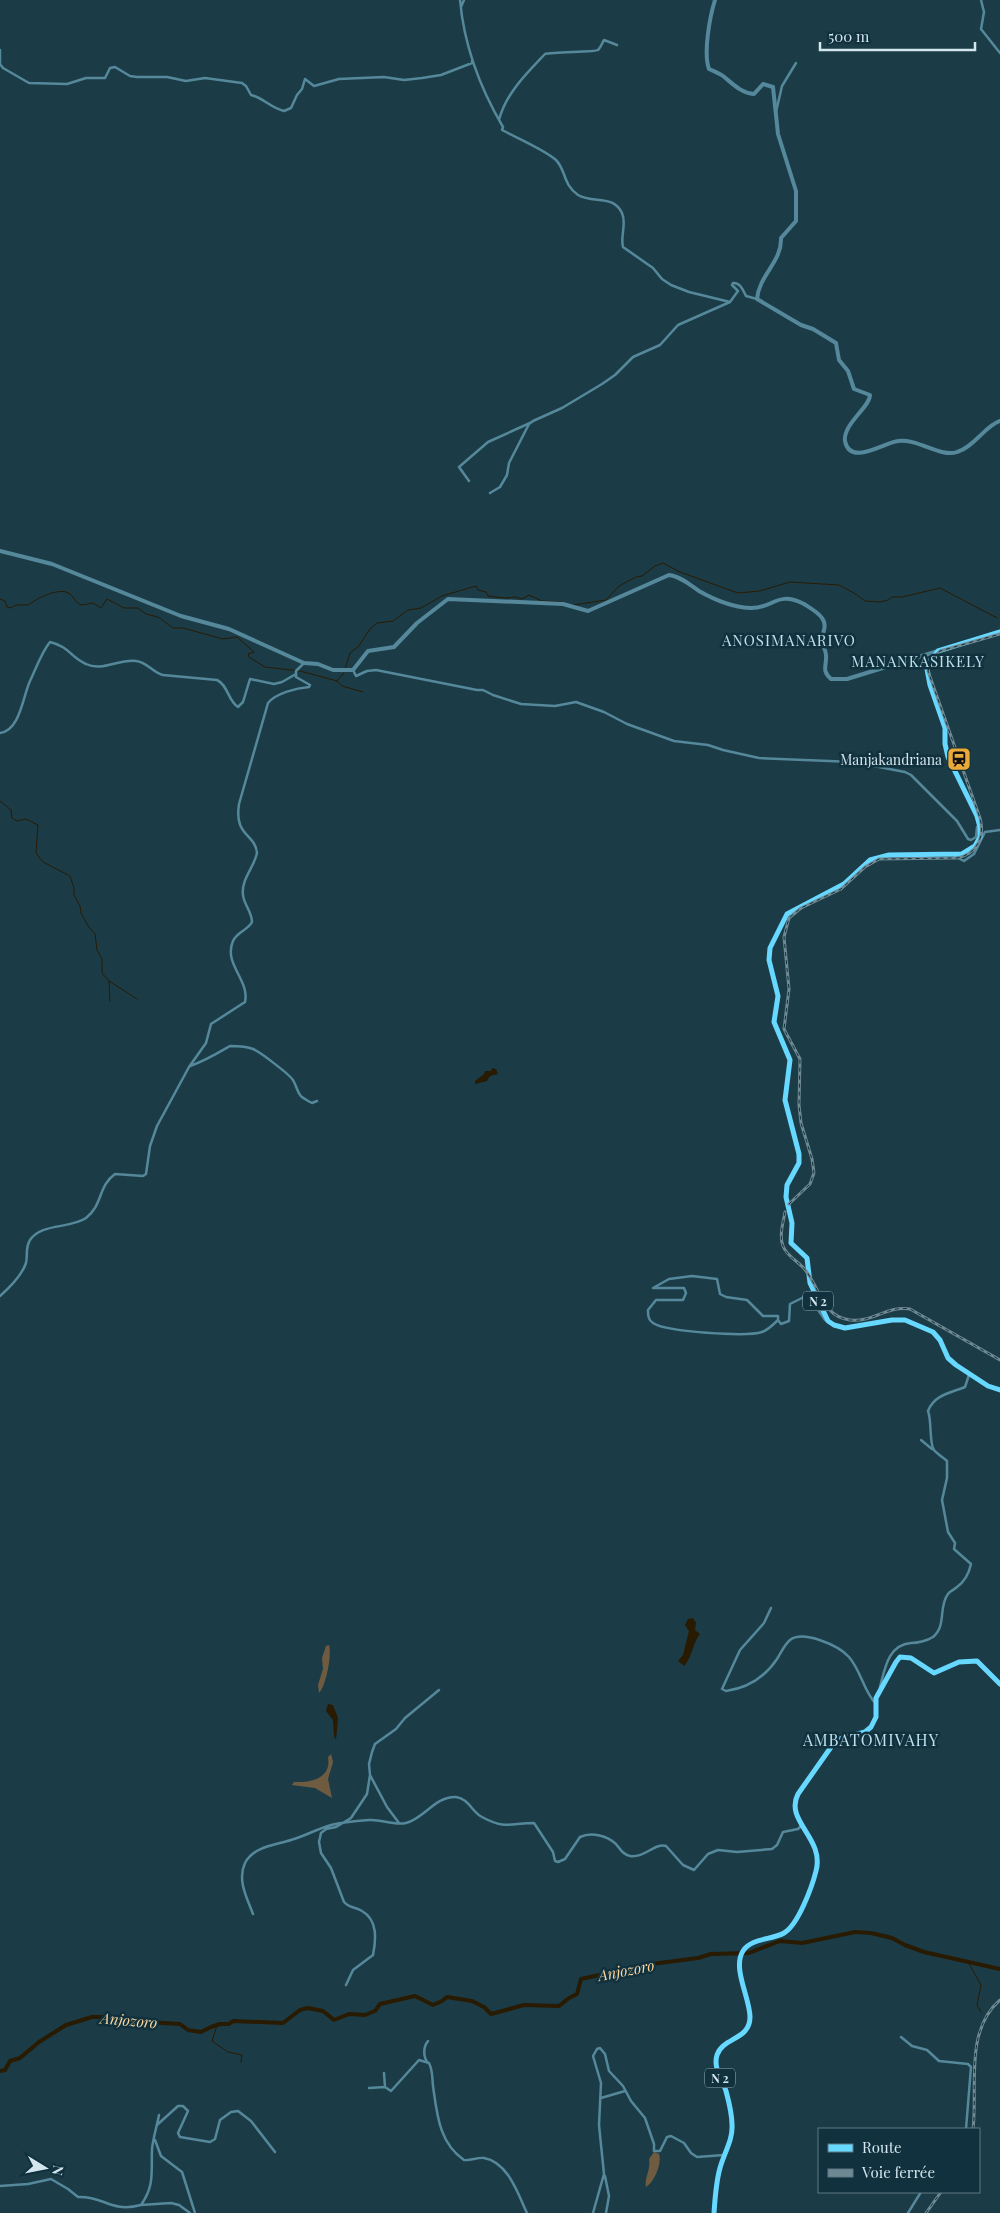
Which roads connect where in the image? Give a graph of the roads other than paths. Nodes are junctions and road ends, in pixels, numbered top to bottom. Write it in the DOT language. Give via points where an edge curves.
graph roads {
  1 [pos="460,0"];
  2 [pos="464,0"];
  3 [pos="715,0"];
  4 [pos="981,0"];
  5 [pos="460,7"];
  6 [pos="617,45"];
  7 [pos="0,50"];
  8 [pos="1000,53"];
  9 [pos="472,61"];
  10 [pos="796,63"];
  11 [pos="776,113"];
  12 [pos="498,120"];
  13 [pos="757,299"];
  14 [pos="730,302"];
  15 [pos="1000,421"];
  16 [pos="533,422"];
  17 [pos="469,480"];
  18 [pos="490,493"];
  19 [pos="0,551"];
  20 [pos="1000,632"];
  21 [pos="938,651"];
  22 [pos="304,663"];
  23 [pos="351,670"];
  24 [pos="296,673"];
  25 [pos="0,733"];
  26 [pos="980,826"];
  27 [pos="1000,830"];
  28 [pos="953,855"];
  29 [pos="189,1067"];
  30 [pos="318,1101"];
  31 [pos="0,1296"];
  32 [pos="778,1320"];
  33 [pos="828,1320"];
  34 [pos="969,1374"];
  35 [pos="1000,1390"];
  36 [pos="922,1440"];
  37 [pos="933,1450"];
  38 [pos="771,1608"];
  39 [pos="1000,1684"];
  40 [pos="439,1690"];
  41 [pos="878,1697"];
  42 [pos="876,1704"];
  43 [pos="370,1775"];
  44 [pos="340,1824"];
  45 [pos="400,1824"];
  46 [pos="802,1825"];
  47 [pos="253,1914"];
  48 [pos="346,1985"];
  49 [pos="901,2037"];
  50 [pos="428,2041"];
  51 [pos="428,2063"];
  52 [pos="384,2073"];
  53 [pos="385,2087"];
  54 [pos="369,2088"];
  55 [pos="625,2091"];
  56 [pos="601,2098"];
  57 [pos="159,2115"];
  58 [pos="157,2125"];
  59 [pos="966,2128"];
  60 [pos="155,2134"];
  61 [pos="275,2152"];
  62 [pos="724,2155"];
  63 [pos="604,2174"];
  64 [pos="0,2186"];
  65 [pos="920,2193"];
  66 [pos="141,2205"];
  67 [pos="190,2213"];
  68 [pos="195,2213"];
  69 [pos="527,2213"];
  70 [pos="593,2213"];
  71 [pos="606,2213"];
  72 [pos="714,2213"];
  73 [pos="908,2213"];
  1 -- 5 [label="street"];
  2 -- 5 [label="street"];
  3 -- 11 [label="street" via="706,47 709,69 748,94 754,94 763,84 772,86"];
  4 -- 8 [label="street" via="984,12 982,29"];
  5 -- 9 [label="street"];
  6 -- 12 [label="street" via="604,40 595,51 545,54 503,105"];
  7 -- 9 [label="street" via="3,68 29,83 67,84 86,78 105,78 110,68 115,66 138,77 242,82 251,96 284,111 291,108 305,79 314,86 339,79 404,80 442,75"];
  9 -- 12 [label="street"];
  10 -- 11 [label="street" via="782,86"];
  11 -- 13 [label="street" via="778,134 796,186 797,216 781,238 780,253 762,281"];
  12 -- 14 [label="street" via="502,130 557,160 572,190 581,196 609,200 617,206 624,222 623,247 653,268 662,279 689,292"];
  13 -- 14 [label="street" via="746,296 742,287 735,283 732,285 738,291"];
  13 -- 15 [label="street" via="836,343 839,360 848,371 854,389 870,395 869,402 855,417 845,438 850,450 857,453 899,441 924,445 948,454 956,453"];
  14 -- 16 [label="street" via="678,325 660,345 633,357 602,384"];
  16 -- 17 [label="street" via="488,442 459,467"];
  16 -- 18 [label="street" via="509,462 500,487"];
  19 -- 22 [label="street" via="43,561 181,616 229,629"];
  20 -- 21 [label="main road"];
  21 -- 23 [label="street" via="847,679 831,679 824,671 826,656 822,641 825,624 810,607 792,598 761,607 734,606 669,575 588,611 563,604 448,599 417,622 394,647 368,651"];
  21 -- 26 [label="main road" via="928,663 927,676 945,728 948,757"];
  22 -- 23 [label="street"];
  22 -- 24 [label="street"];
  23 -- 26 [label="street" via="356,676 368,671 384,671 483,690 521,704 555,706 576,702 674,741 708,745 759,758 852,762 905,772 957,821 968,839 976,837"];
  24 -- 25 [label="street" via="274,684 250,679 243,702 238,707 222,682 217,680 162,675 137,661 99,668 86,664 65,647 50,642 29,683 12,728"];
  24 -- 29 [label="street" via="296,677 310,687 278,696 268,703 238,810 242,831 254,844 257,853 243,887 244,903 252,922 236,936 231,948 232,963 246,998 241,1006 211,1024 206,1043"];
  26 -- 28 [label="main road, N 2" via="980,837 975,846"];
  27 -- 28 [label="street" via="985,832 974,854 964,861"];
  28 -- 33 [label="main road, N 2" via="889,855 870,860 844,884 788,914 770,948 769,960 778,996 774,1022 790,1060 785,1100 799,1154 799,1163 786,1197 792,1223 791,1243 807,1258 810,1283"];
  29 -- 30 [label="street" via="230,1046 243,1046 259,1052 278,1066 293,1080 302,1097 312,1103"];
  29 -- 31 [label="street" via="153,1136 146,1174 115,1174 104,1183 99,1202 87,1217 38,1232 26,1248 26,1264"];
  32 -- 32 [label="street" via="778,1316 763,1316 747,1300 723,1296 717,1279 692,1276 669,1280 653,1288 684,1288 685,1296 683,1300 656,1300 648,1310 649,1318 658,1326 698,1333 754,1334 766,1330"];
  32 -- 33 [label="street" via="781,1324 789,1322 790,1304 806,1296 824,1320"];
  33 -- 34 [label="main road, N 2" via="844,1328 905,1320 933,1332 948,1358"];
  34 -- 35 [label="main road, N 2"];
  34 -- 37 [label="street" via="964,1387 932,1401 928,1411"];
  36 -- 37 [label="street"];
  37 -- 41 [label="street" via="946,1461 942,1500 948,1532 955,1543 954,1549 971,1564 964,1580 948,1593 942,1624 932,1638 900,1644 890,1653"];
  38 -- 42 [label="street" via="764,1623 740,1650 722,1689 726,1691 751,1685 776,1661 790,1640 801,1635 834,1644 848,1656"];
  39 -- 41 [label="main road, N 2" via="975,1661 956,1663 935,1673 910,1658 902,1657 896,1662"];
  40 -- 43 [label="street" via="375,1744 369,1764"];
  41 -- 42 [label="main road, N 2"];
  42 -- 46 [label="main road, N 2" via="872,1727 836,1740 800,1792 795,1806"];
  43 -- 44 [label="street" via="367,1794 351,1818"];
  43 -- 45 [label="street" via="394,1819"];
  44 -- 45 [label="street" via="379,1820"];
  44 -- 47 [label="street" via="264,1847 246,1861 242,1879"];
  44 -- 48 [label="street" via="321,1833 321,1853 331,1868 344,1902 367,1915 376,1936 373,1955 353,1970"];
  45 -- 46 [label="street" via="414,1820 442,1800 456,1798 465,1800 475,1813 492,1822 507,1826 534,1823 558,1862 565,1859 580,1837 594,1834 610,1840 630,1856 640,1856 659,1845 666,1846 683,1865 694,1870 708,1854 718,1850 772,1849 783,1832"];
  46 -- 62 [label="main road, N 2" via="814,1843 818,1860 814,1878 792,1928 753,1943 742,1953 740,1971 750,2022 742,2035 716,2056 732,2120 731,2138"];
  49 -- 59 [label="street" via="912,2046 927,2050 939,2062 968,2064 971,2067"];
  50 -- 51 [label="street" via="424,2056"];
  51 -- 53 [label="street" via="419,2060 392,2090"];
  51 -- 69 [label="street" via="437,2118 445,2142 464,2160 481,2158 499,2166 512,2181"];
  52 -- 53 [label="street"];
  53 -- 54 [label="street"];
  55 -- 56 [label="street"];
  55 -- 56 [label="street" via="609,2071 605,2054 600,2048 596,2049 593,2056 601,2083"];
  55 -- 62 [label="street" via="645,2118 654,2151 660,2151 667,2137 671,2136 698,2157"];
  56 -- 63 [label="street" via="599,2125"];
  57 -- 58 [label="street"];
  58 -- 60 [label="street"];
  58 -- 61 [label="street" via="178,2106 184,2106 188,2111 178,2133 180,2137 210,2142 215,2139 220,2120 231,2112 238,2112 251,2121"];
  60 -- 66 [label="street" via="149,2193"];
  60 -- 68 [label="street" via="161,2156 182,2172"];
  62 -- 72 [label="main road, N 2"];
  63 -- 70 [label="street"];
  63 -- 71 [label="street" via="609,2196"];
  64 -- 66 [label="street" via="51,2179 78,2197 92,2196 127,2209"];
  65 -- 73 [label="street"];
  66 -- 67 [label="street" via="171,2203"];
}
